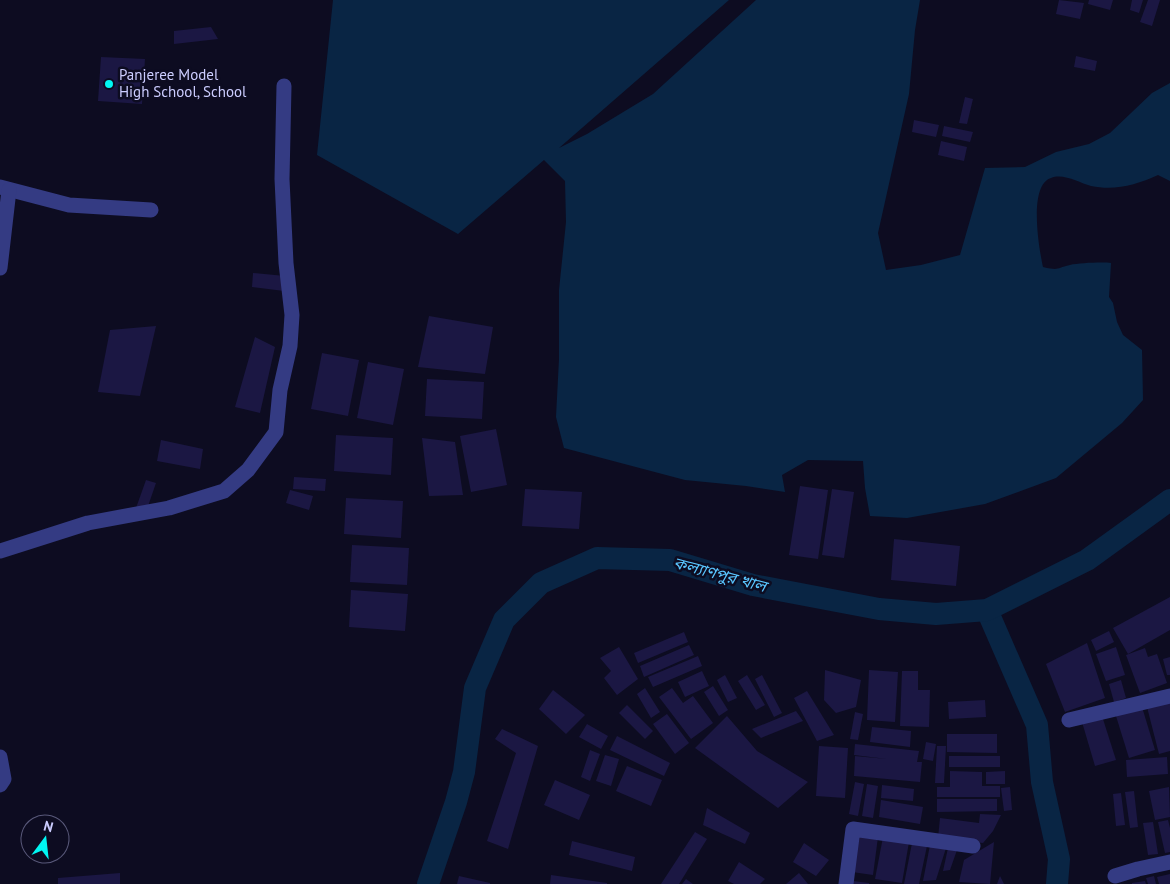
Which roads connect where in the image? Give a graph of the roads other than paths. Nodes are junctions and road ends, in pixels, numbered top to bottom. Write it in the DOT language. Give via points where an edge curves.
graph roads {
  1 [pos="284,86"];
  2 [pos="4,189"];
  3 [pos="151,210"];
  4 [pos="0,268"];
  5 [pos="0,551"];
  6 [pos="1170,696"];
  7 [pos="1069,720"];
  8 [pos="0,757"];
  9 [pos="0,786"];
  10 [pos="973,846"];
  11 [pos="1170,862"];
  12 [pos="1114,876"];
  13 [pos="846,884"];
  1 -- 5 [label="street" via="282,179 292,315 276,432 248,470 224,491 169,508 88,523"];
  2 -- 3 [label="street" via="69,205"];
  2 -- 4 [label="street"];
  6 -- 7 [label="street"];
  8 -- 9 [label="street" via="4,779"];
  10 -- 13 [label="street" via="853,829"];
  11 -- 12 [label="street"];
}
